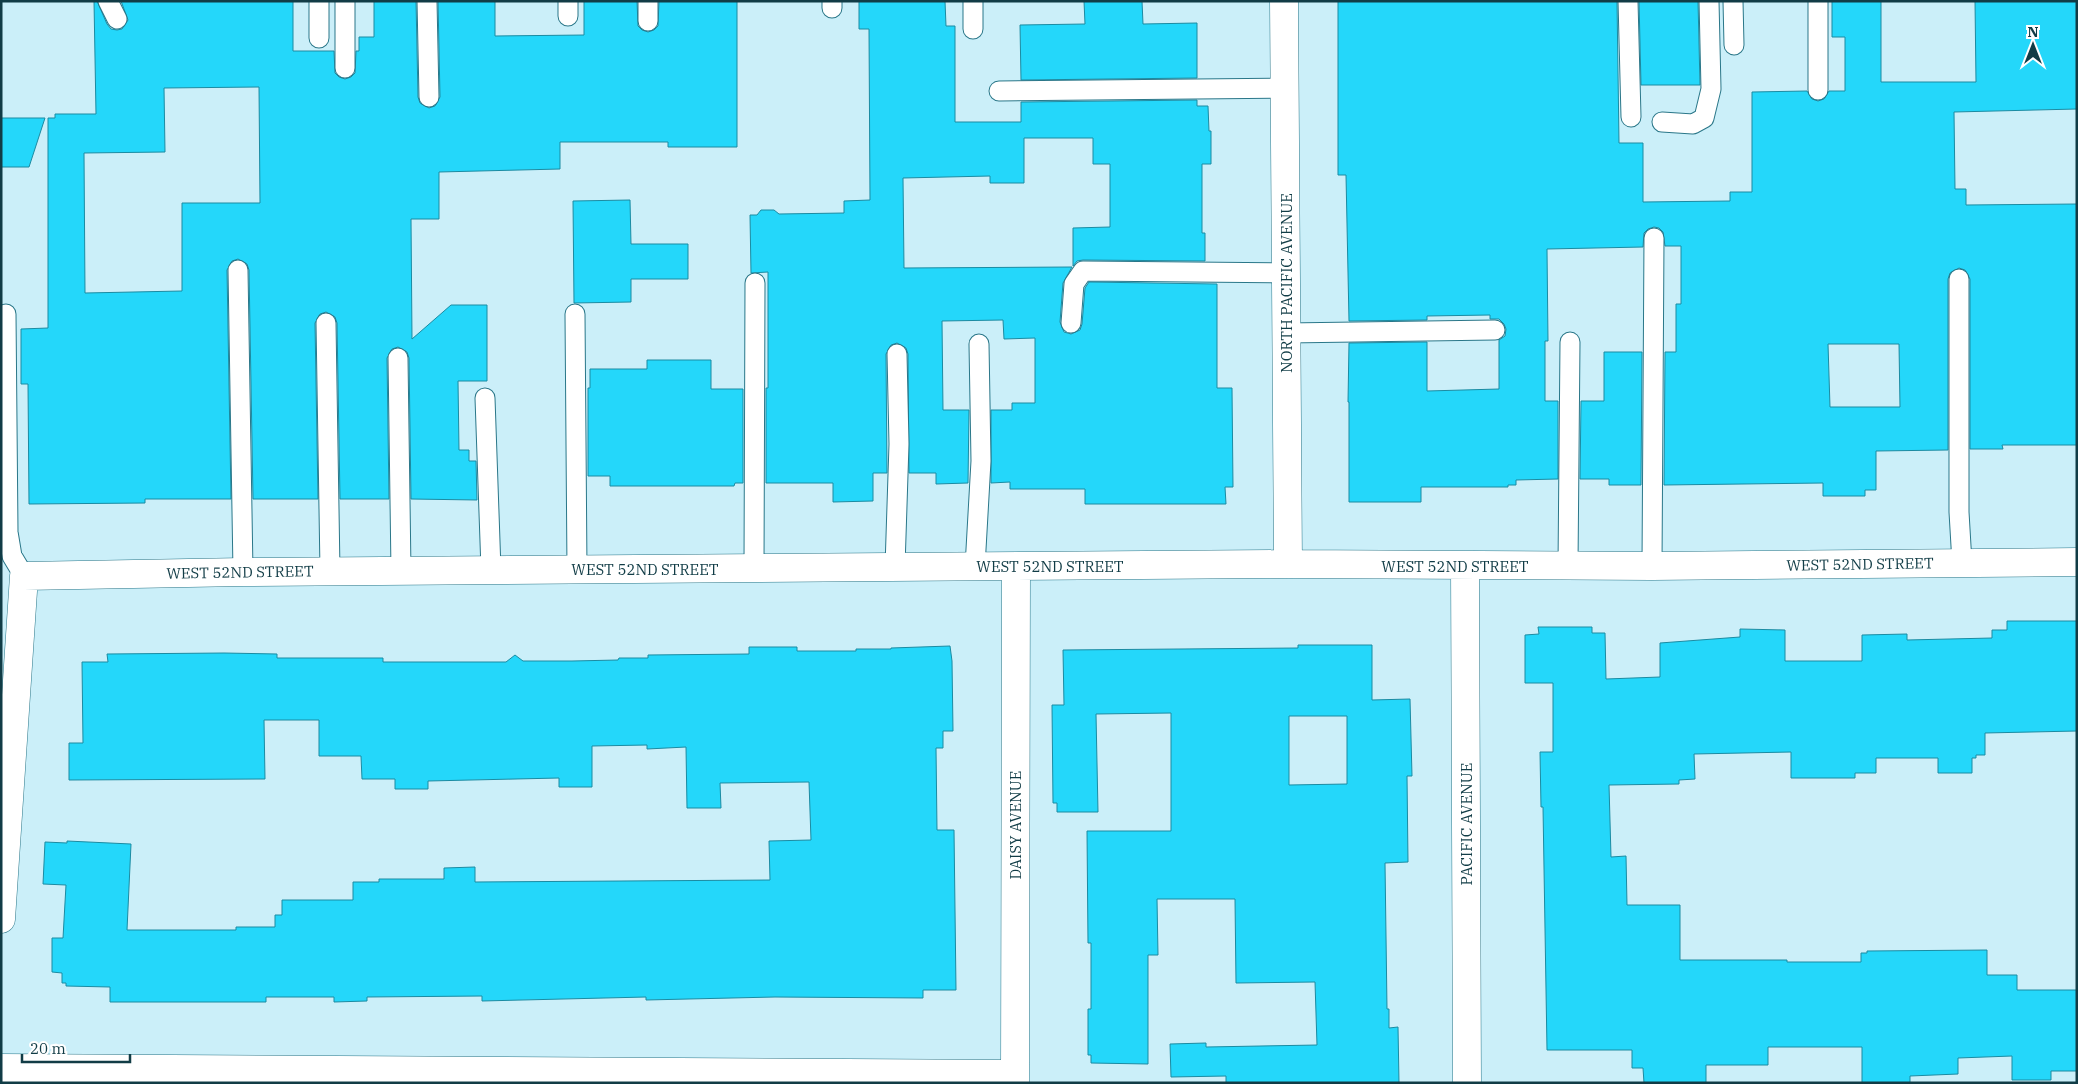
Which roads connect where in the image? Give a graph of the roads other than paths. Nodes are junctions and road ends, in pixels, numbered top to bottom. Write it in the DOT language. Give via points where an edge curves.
graph roads {
  1 [pos="108,1"];
  2 [pos="319,1"];
  3 [pos="344,1"];
  4 [pos="427,1"];
  5 [pos="648,1"];
  6 [pos="973,1"];
  7 [pos="1284,1"];
  8 [pos="1628,1"];
  9 [pos="1709,1"];
  10 [pos="1733,1"];
  11 [pos="1818,1"];
  12 [pos="117,19"];
  13 [pos="648,21"];
  14 [pos="973,29"];
  15 [pos="319,38"];
  16 [pos="1734,45"];
  17 [pos="345,68"];
  18 [pos="1285,88"];
  19 [pos="1818,90"];
  20 [pos="999,91"];
  21 [pos="429,97"];
  22 [pos="1631,117"];
  23 [pos="1662,122"];
  24 [pos="1654,238"];
  25 [pos="238,270"];
  26 [pos="1286,273"];
  27 [pos="1959,279"];
  28 [pos="755,283"];
  29 [pos="6,314"];
  30 [pos="575,314"];
  31 [pos="326,323"];
  32 [pos="1071,323"];
  33 [pos="1495,330"];
  34 [pos="1287,333"];
  35 [pos="1570,342"];
  36 [pos="979,344"];
  37 [pos="897,354"];
  38 [pos="398,358"];
  39 [pos="485,398"];
  40 [pos="2077,562"];
  41 [pos="1962,563"];
  42 [pos="1288,564"];
  43 [pos="1465,566"];
  44 [pos="1568,566"];
  45 [pos="1652,566"];
  46 [pos="895,567"];
  47 [pos="975,567"];
  48 [pos="1016,567"];
  49 [pos="754,568"];
  50 [pos="491,570"];
  51 [pos="577,570"];
  52 [pos="330,571"];
  53 [pos="401,571"];
  54 [pos="243,572"];
  55 [pos="24,576"];
  56 [pos="1,919"];
  57 [pos="1,1068"];
  58 [pos="1015,1078"];
  59 [pos="1467,1083"];
  1 -- 12 [label="lane"];
  2 -- 15 [label="lane"];
  3 -- 17 [label="lane"];
  4 -- 21 [label="lane"];
  5 -- 13 [label="lane"];
  6 -- 14 [label="lane"];
  7 -- 18 [label="street, NORTH PACIFIC AVENUE"];
  8 -- 22 [label="lane"];
  9 -- 23 [label="lane" via="1711,90 1704,118 1693,124"];
  10 -- 16 [label="lane"];
  11 -- 19 [label="lane"];
  18 -- 20 [label="lane"];
  18 -- 26 [label="street, NORTH PACIFIC AVENUE"];
  24 -- 45 [label="lane"];
  25 -- 54 [label="lane"];
  26 -- 32 [label="lane" via="1083,271 1074,284"];
  26 -- 34 [label="street, NORTH PACIFIC AVENUE"];
  27 -- 41 [label="lane"];
  28 -- 49 [label="lane"];
  29 -- 55 [label="lane" via="8,532 12,556"];
  30 -- 51 [label="lane"];
  31 -- 52 [label="lane"];
  33 -- 34 [label="lane"];
  34 -- 42 [label="street, NORTH PACIFIC AVENUE"];
  35 -- 44 [label="lane"];
  36 -- 47 [label="lane" via="981,461"];
  37 -- 46 [label="lane" via="899,444"];
  38 -- 53 [label="lane"];
  39 -- 50 [label="lane"];
  40 -- 41 [label="street, WEST 52ND STREET"];
  41 -- 45 [label="street, WEST 52ND STREET"];
  42 -- 43 [label="street, WEST 52ND STREET"];
  42 -- 48 [label="street, WEST 52ND STREET"];
  43 -- 44 [label="street, WEST 52ND STREET"];
  43 -- 59 [label="street, PACIFIC AVENUE"];
  44 -- 45 [label="street, WEST 52ND STREET"];
  46 -- 47 [label="street, WEST 52ND STREET"];
  46 -- 49 [label="street, WEST 52ND STREET"];
  47 -- 48 [label="street, WEST 52ND STREET"];
  48 -- 58 [label="street, DAISY AVENUE"];
  49 -- 51 [label="street, WEST 52ND STREET"];
  50 -- 51 [label="street, WEST 52ND STREET"];
  50 -- 53 [label="street, WEST 52ND STREET"];
  52 -- 53 [label="street, WEST 52ND STREET"];
  52 -- 54 [label="street, WEST 52ND STREET"];
  54 -- 55 [label="street, WEST 52ND STREET"];
  55 -- 56 [label="street"];
  57 -- 58 [label="street"];
}
